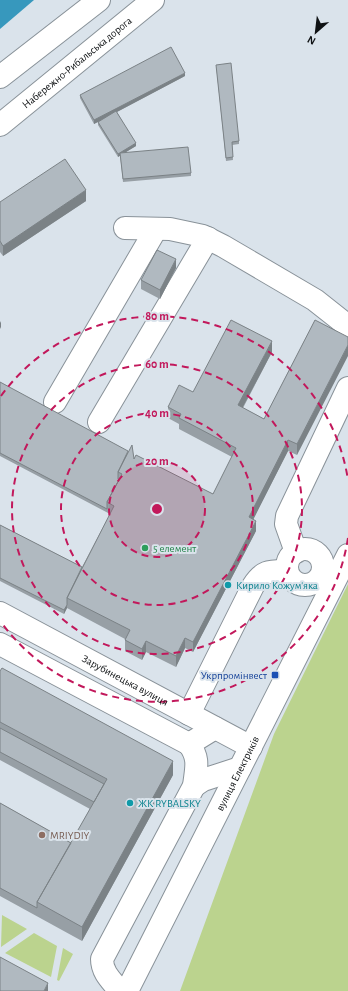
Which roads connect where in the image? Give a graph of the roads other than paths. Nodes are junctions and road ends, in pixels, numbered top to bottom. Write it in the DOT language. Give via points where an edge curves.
graph roads {
  1 [pos="98,0"];
  2 [pos="153,0"];
  3 [pos="0,77"];
  4 [pos="0,125"];
  5 [pos="125,228"];
  6 [pos="156,229"];
  7 [pos="208,238"];
  8 [pos="348,326"];
  9 [pos="348,388"];
  10 [pos="55,402"];
  11 [pos="99,422"];
  12 [pos="348,555"];
  13 [pos="291,562"];
  14 [pos="328,578"];
  15 [pos="0,614"];
  16 [pos="0,644"];
  17 [pos="189,714"];
  18 [pos="215,728"];
  19 [pos="189,744"];
  20 [pos="251,747"];
  21 [pos="240,768"];
  22 [pos="194,786"];
  23 [pos="120,991"];
  24 [pos="127,991"];
  1 -- 3 [label="street"];
  2 -- 4 [label="street, Набережно-Рибальська дорога"];
  5 -- 6 [label="street"];
  6 -- 7 [label="street" via="188,232"];
  6 -- 10 [label="street"];
  7 -- 8 [label="street" via="315,300"];
  7 -- 11 [label="street"];
  9 -- 13 [label="street" via="287,516"];
  12 -- 14 [label="street, вулиця Електриків"];
  13 -- 14 [label="street" via="290,578 296,583 310,584"];
  13 -- 17 [label="street" via="259,577"];
  14 -- 20 [label="street, вулиця Електриків"];
  15 -- 17 [label="street, Зарубинецька вулиця"];
  16 -- 19 [label="street"];
  17 -- 18 [label="street, Зарубинецька вулиця"];
  18 -- 19 [label="street"];
  18 -- 20 [label="street, Зарубинецька вулиця"];
  19 -- 22 [label="street" via="195,752 197,763"];
  20 -- 21 [label="street, вулиця Електриків"];
  21 -- 22 [label="street" via="203,780"];
  21 -- 24 [label="street, вулиця Електриків"];
  22 -- 23 [label="street" via="102,959 102,966"];
}
